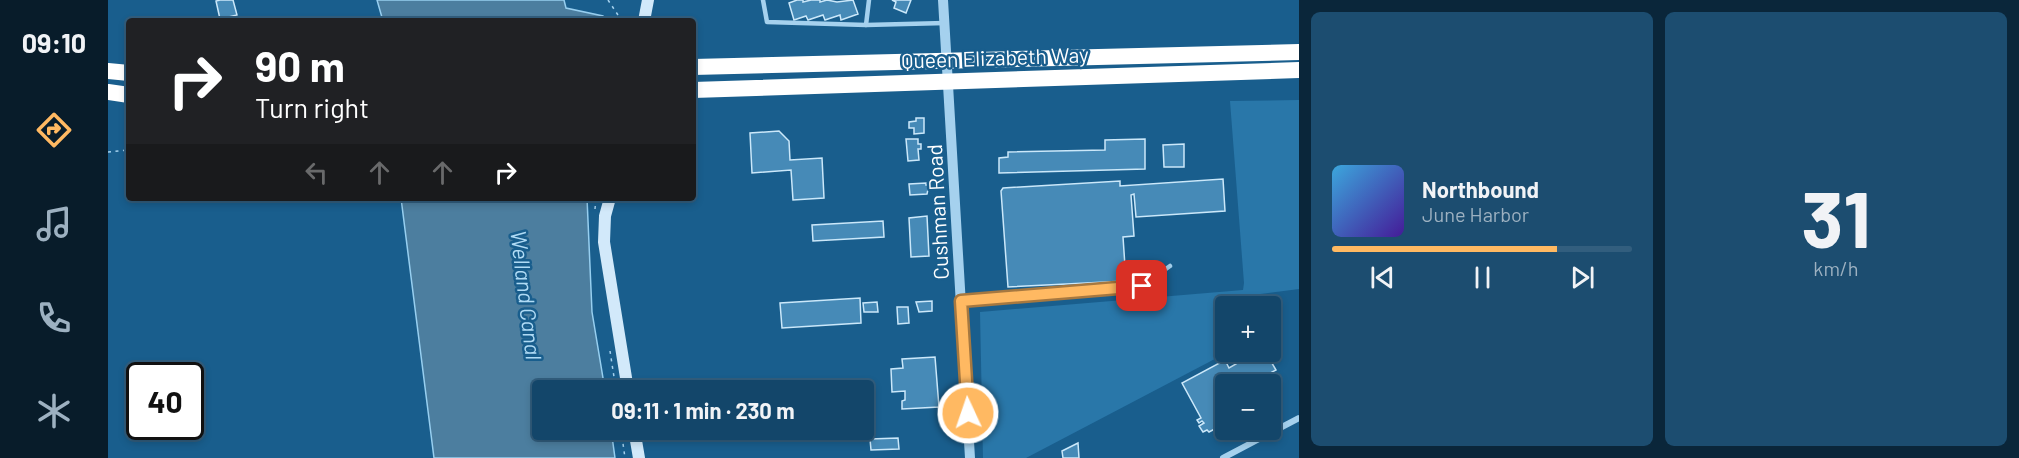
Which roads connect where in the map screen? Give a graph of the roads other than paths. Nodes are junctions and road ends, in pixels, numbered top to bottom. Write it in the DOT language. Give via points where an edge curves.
graph roads {
  1 [pos="648,0"];
  2 [pos="763,0"];
  3 [pos="869,0"];
  4 [pos="943,0"];
  5 [pos="645,18"];
  6 [pos="945,23"];
  7 [pos="866,25"];
  8 [pos="1299,52"];
  9 [pos="696,67"];
  10 [pos="1299,70"];
  11 [pos="108,71"];
  12 [pos="126,73"];
  13 [pos="696,90"];
  14 [pos="108,92"];
  15 [pos="126,95"];
  16 [pos="609,201"];
  17 [pos="1170,266"];
  18 [pos="961,301"];
  19 [pos="626,380"];
  20 [pos="1299,418"];
  21 [pos="636,440"];
  22 [pos="639,458"];
  23 [pos="970,458"];
  24 [pos="1223,458"];
  1 -- 5 [label="main road"];
  2 -- 7 [label="lane" via="767,22"];
  3 -- 7 [label="lane"];
  4 -- 6 [label="street, Cushman Road"];
  6 -- 7 [label="lane"];
  6 -- 18 [label="street, Cushman Road"];
  8 -- 9 [label="highway, Queen Elizabeth Way"];
  10 -- 13 [label="highway, Queen Elizabeth Way"];
  11 -- 12 [label="highway"];
  14 -- 15 [label="highway"];
  16 -- 19 [label="main road" via="604,242"];
  17 -- 18 [label="lane" via="1142,286"];
  18 -- 23 [label="street, Cushman Road"];
  20 -- 24 [label="street"];
  21 -- 22 [label="main road"];
}
